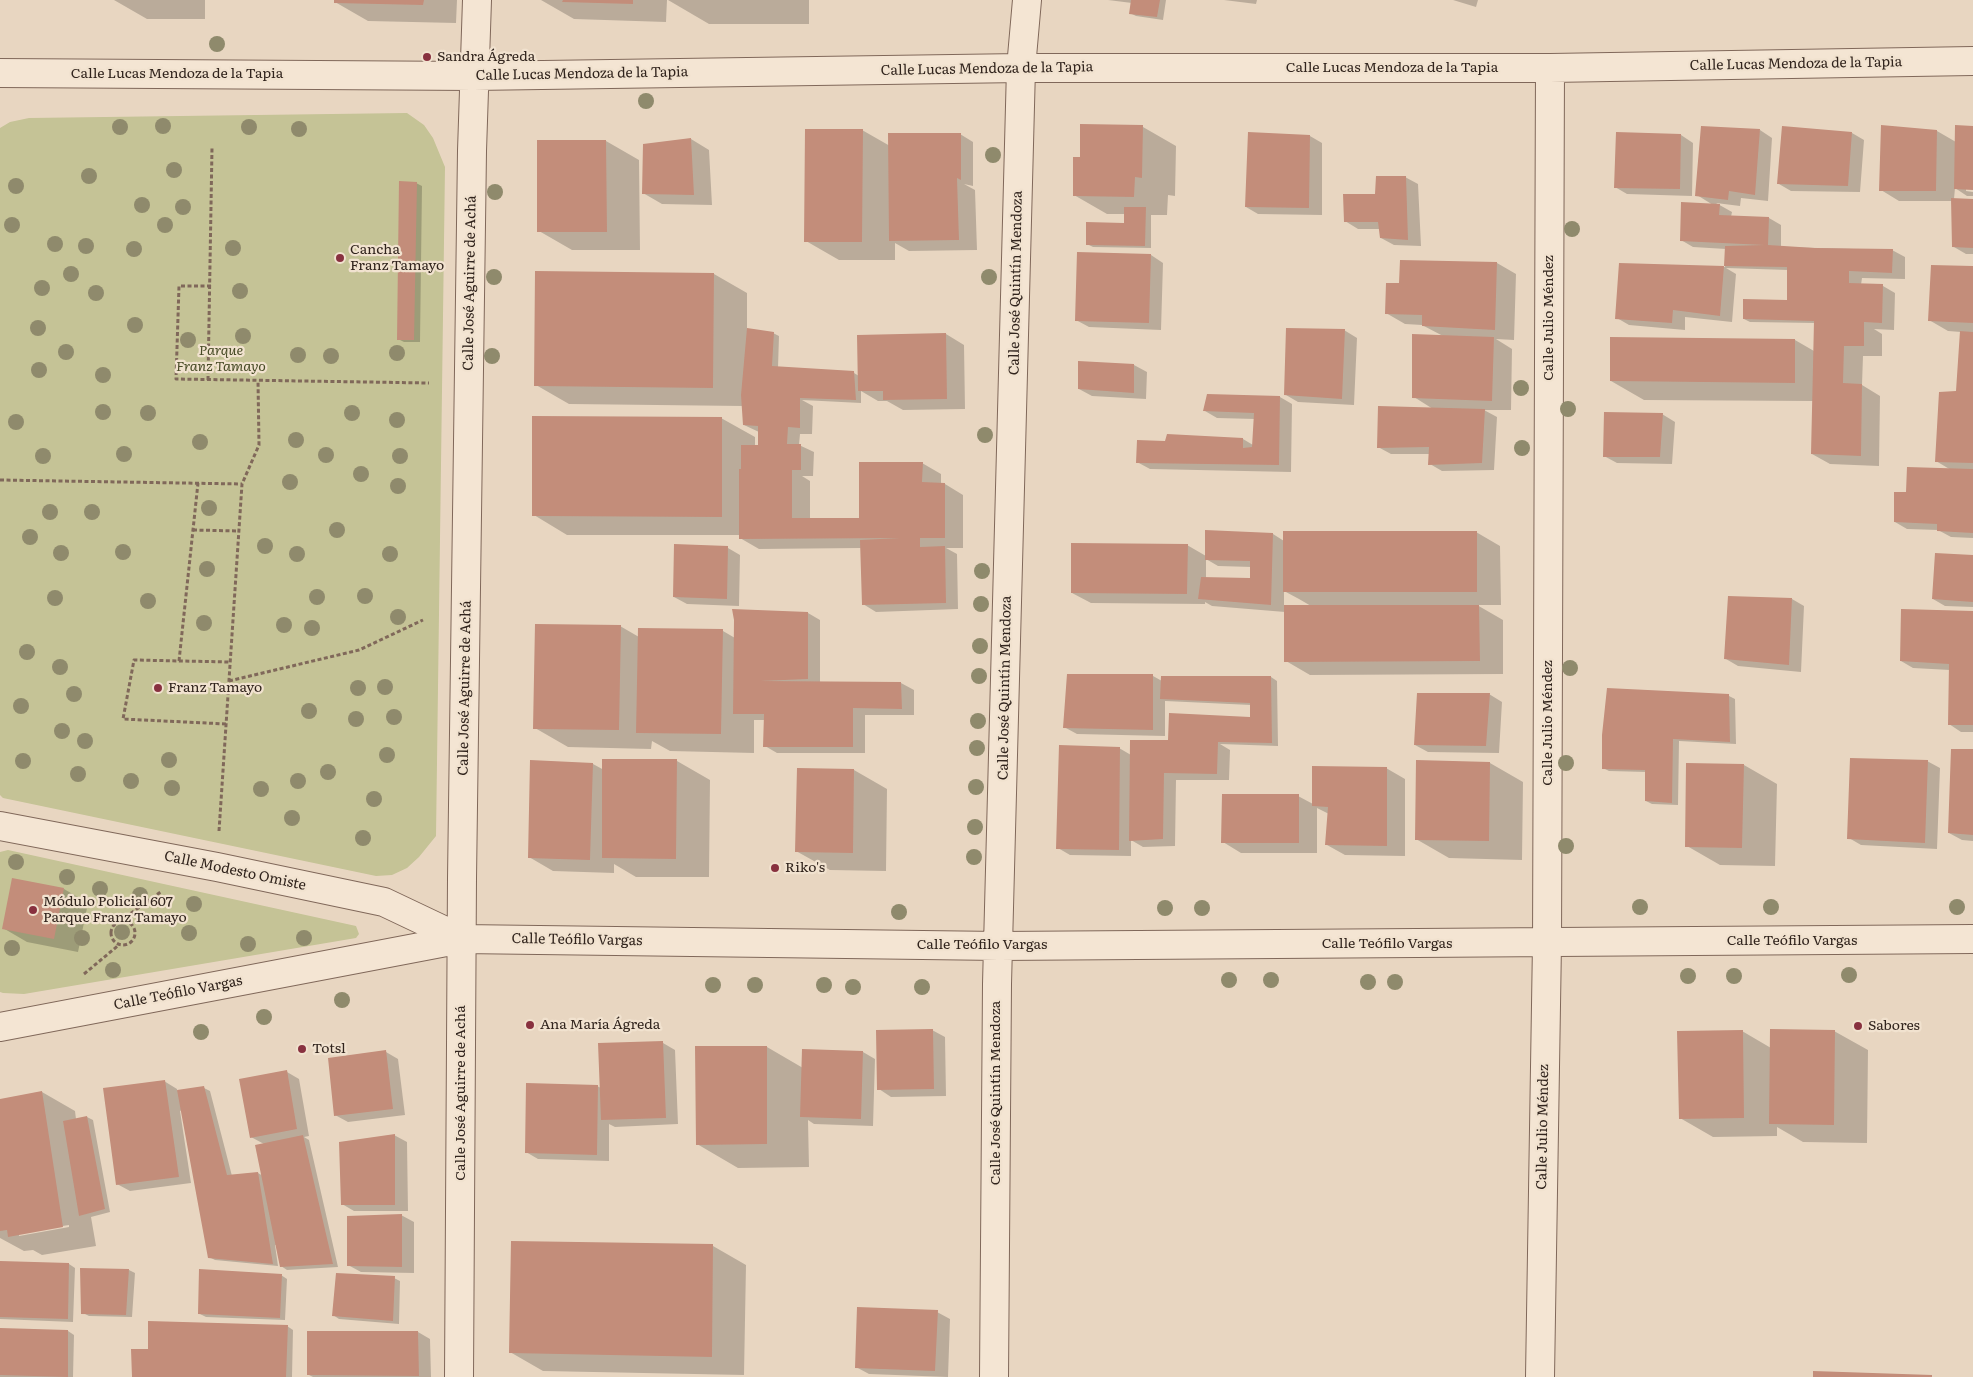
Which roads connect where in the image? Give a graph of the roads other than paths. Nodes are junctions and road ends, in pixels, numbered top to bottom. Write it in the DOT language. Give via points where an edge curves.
graph roads {
  1 [pos="477,0"];
  2 [pos="1027,0"];
  3 [pos="1973,61"];
  4 [pos="1021,68"];
  5 [pos="1550,68"];
  6 [pos="0,73"];
  7 [pos="474,76"];
  8 [pos="0,826"];
  9 [pos="462,939"];
  10 [pos="1973,939"];
  11 [pos="1547,943"];
  12 [pos="999,946"];
  13 [pos="0,1027"];
  14 [pos="459,1377"];
  15 [pos="994,1377"];
  16 [pos="1540,1377"];
  1 -- 7 [label="street, Calle José Aguirre de Achá"];
  2 -- 4 [label="street, Calle José Quintín Mendoza"];
  3 -- 5 [label="street, Calle Lucas Mendoza de la Tapia"];
  4 -- 5 [label="street, Calle Lucas Mendoza de la Tapia"];
  4 -- 7 [label="street, Calle Lucas Mendoza de la Tapia"];
  4 -- 12 [label="street, Calle José Quintín Mendoza"];
  5 -- 11 [label="street, Calle Julio Méndez"];
  6 -- 7 [label="street, Calle Lucas Mendoza de la Tapia"];
  7 -- 9 [label="street, Calle José Aguirre de Achá"];
  8 -- 9 [label="street, Calle Modesto Omiste" via="384,902"];
  9 -- 12 [label="street, Calle Teófilo Vargas"];
  9 -- 13 [label="street, Calle Teófilo Vargas"];
  9 -- 14 [label="street, Calle José Aguirre de Achá"];
  10 -- 11 [label="street, Calle Teófilo Vargas"];
  11 -- 12 [label="street, Calle Teófilo Vargas"];
  11 -- 16 [label="street, Calle Julio Méndez"];
  12 -- 15 [label="street, Calle José Quintín Mendoza"];
}
